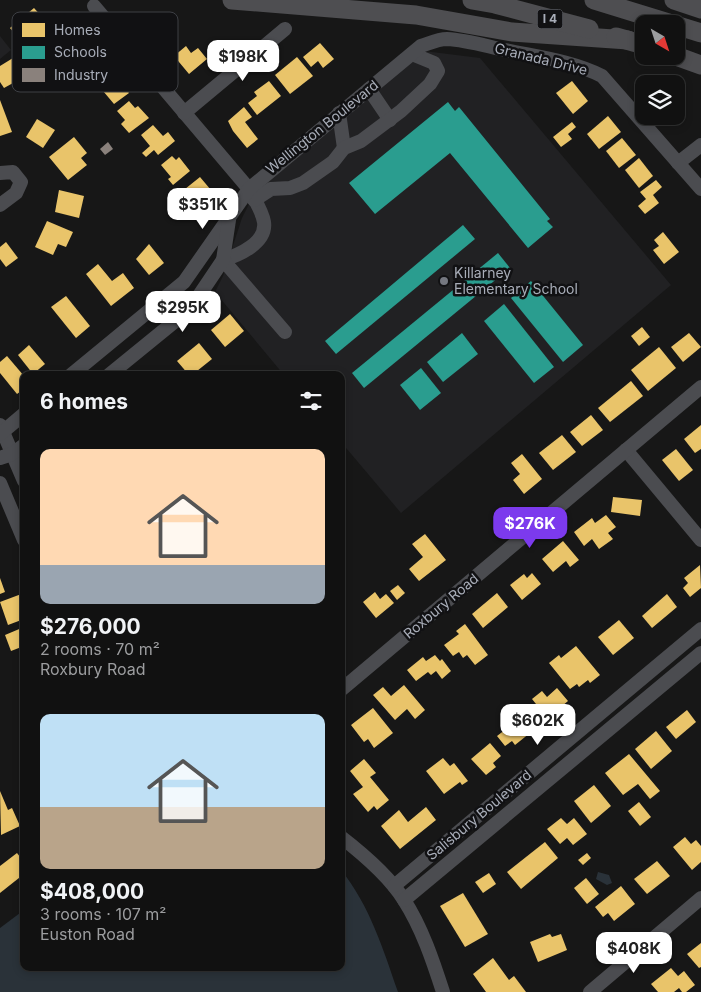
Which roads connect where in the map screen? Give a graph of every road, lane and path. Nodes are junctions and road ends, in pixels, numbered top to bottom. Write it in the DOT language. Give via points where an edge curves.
graph roads {
  1 [pos="232,0"];
  2 [pos="472,0"];
  3 [pos="594,0"];
  4 [pos="674,0"];
  5 [pos="94,6"];
  6 [pos="701,9"];
  7 [pos="99,12"];
  8 [pos="284,29"];
  9 [pos="701,33"];
  10 [pos="635,43"];
  11 [pos="635,43"];
  12 [pos="416,50"];
  13 [pos="685,59"];
  14 [pos="701,65"];
  15 [pos="369,89"];
  16 [pos="166,92"];
  17 [pos="184,113"];
  18 [pos="339,113"];
  19 [pos="390,120"];
  20 [pos="701,145"];
  21 [pos="344,148"];
  22 [pos="678,163"];
  23 [pos="0,173"];
  24 [pos="701,189"];
  25 [pos="251,194"];
  26 [pos="0,205"];
  27 [pos="230,214"];
  28 [pos="223,260"];
  29 [pos="285,332"];
  30 [pos="76,371"];
  31 [pos="114,371"];
  32 [pos="701,387"];
  33 [pos="20,417"];
  34 [pos="1,430"];
  35 [pos="20,447"];
  36 [pos="626,450"];
  37 [pos="6,456"];
  38 [pos="20,475"];
  39 [pos="0,483"];
  40 [pos="20,530"];
  41 [pos="701,540"];
  42 [pos="701,628"];
  43 [pos="701,653"];
  44 [pos="345,687"];
  45 [pos="345,841"];
  46 [pos="394,886"];
  47 [pos="701,898"];
  48 [pos="404,900"];
  49 [pos="443,992"];
  50 [pos="590,992"];
  1 -- 10 [label="highway" via="416,15 512,32"];
  2 -- 11 [label="highway, I 4"];
  3 -- 9 [label="highway"];
  4 -- 6 [label="highway"];
  5 -- 7 [label="street"];
  8 -- 17 [label="street"];
  12 -- 15 [label="street, Wellington Boulevard"];
  12 -- 19 [label="street" via="434,63 438,71 430,84"];
  12 -- 22 [label="street, Granada Drive" via="434,41 457,40 587,69 613,86"];
  13 -- 14 [label="highway"];
  15 -- 18 [label="street, Wellington Boulevard"];
  15 -- 19 [label="street"];
  16 -- 17 [label="street"];
  17 -- 25 [label="street"];
  18 -- 21 [label="street"];
  18 -- 25 [label="street, Wellington Boulevard"];
  19 -- 21 [label="street" via="361,141"];
  20 -- 22 [label="street"];
  21 -- 25 [label="street" via="332,162 302,184"];
  22 -- 24 [label="street, Granada Drive"];
  23 -- 26 [label="street" via="13,172 21,182 16,193"];
  25 -- 27 [label="street, Wellington Boulevard"];
  25 -- 28 [label="street" via="264,222 260,236 241,255"];
  27 -- 28 [label="street, Wellington Boulevard"];
  27 -- 30 [label="street, Wellington Boulevard" via="184,282"];
  28 -- 29 [label="street"];
  28 -- 31 [label="street, Wellington Boulevard" via="190,310"];
  32 -- 36 [label="street, Roxbury Road"];
  33 -- 34 [label="street"];
  34 -- 37 [label="street"];
  35 -- 37 [label="street"];
  36 -- 41 [label="street"];
  36 -- 44 [label="street, Roxbury Road"];
  37 -- 38 [label="street"];
  39 -- 40 [label="street"];
  42 -- 46 [label="street, Salisbury Boulevard"];
  43 -- 48 [label="street, Salisbury Boulevard"];
  45 -- 46 [label="street"];
  46 -- 48 [label="street"];
  47 -- 50 [label="street"];
  48 -- 49 [label="street" via="429,950"];
}
